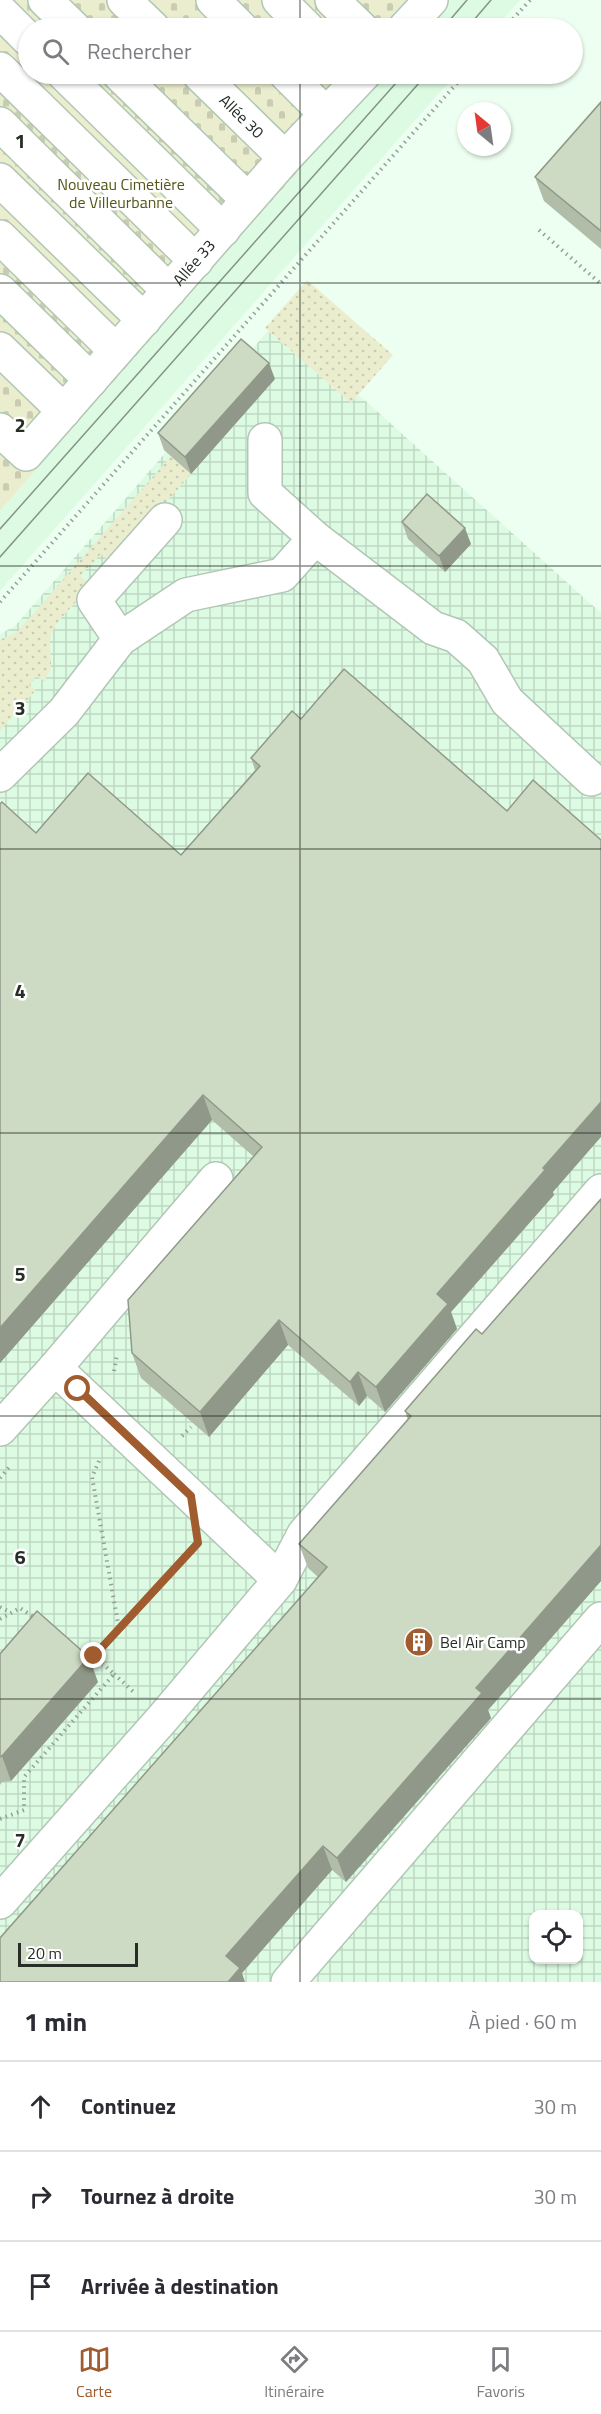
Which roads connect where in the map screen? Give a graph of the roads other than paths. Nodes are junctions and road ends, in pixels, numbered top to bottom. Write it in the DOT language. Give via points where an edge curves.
graph roads {
  1 [pos="45,0"];
  2 [pos="124,0"];
  3 [pos="213,0"];
  4 [pos="279,0"];
  5 [pos="332,0"];
  6 [pos="0,11"];
  7 [pos="64,18"];
  8 [pos="143,18"];
  9 [pos="231,18"];
  10 [pos="297,18"];
  11 [pos="351,18"];
  12 [pos="18,29"];
  13 [pos="0,69"];
  14 [pos="74,84"];
  15 [pos="129,84"];
  16 [pos="209,84"];
  17 [pos="296,84"];
  18 [pos="351,84"];
  19 [pos="326,114"];
  20 [pos="0,124"];
  21 [pos="285,159"];
  22 [pos="0,180"];
  23 [pos="248,200"];
  24 [pos="223,230"];
  25 [pos="0,237"];
  26 [pos="196,261"];
  27 [pos="0,291"];
  28 [pos="169,291"];
  29 [pos="144,320"];
  30 [pos="0,349"];
  31 [pos="116,351"];
  32 [pos="91,380"];
  33 [pos="64,411"];
  34 [pos="0,430"];
  35 [pos="265,440"];
  36 [pos="165,520"];
  37 [pos="315,538"];
  38 [pos="120,639"];
  39 [pos="0,775"];
  40 [pos="591,779"];
  41 [pos="216,1179"];
  42 [pos="601,1191"];
  43 [pos="55,1368"];
  44 [pos="0,1429"];
  45 [pos="280,1580"];
  46 [pos="601,1619"];
  47 [pos="6,1884"];
  48 [pos="288,1982"];
  1 -- 7 [label="lane"];
  2 -- 8 [label="lane"];
  3 -- 9 [label="lane"];
  4 -- 10 [label="lane"];
  5 -- 11 [label="lane"];
  6 -- 12 [label="lane"];
  13 -- 26 [label="lane"];
  14 -- 24 [label="lane"];
  15 -- 23 [label="lane"];
  16 -- 21 [label="lane, Allée 30"];
  17 -- 19 [label="lane"];
  18 -- 19 [label="lane, Allée 33"];
  19 -- 21 [label="lane, Allée 33"];
  20 -- 28 [label="lane"];
  21 -- 23 [label="lane, Allée 33"];
  22 -- 29 [label="lane"];
  23 -- 24 [label="lane, Allée 33"];
  24 -- 26 [label="lane, Allée 33"];
  25 -- 31 [label="lane"];
  26 -- 28 [label="lane, Allée 33"];
  27 -- 32 [label="lane"];
  28 -- 29 [label="lane, Allée 33"];
  29 -- 31 [label="lane, Allée 33"];
  30 -- 33 [label="lane"];
  31 -- 32 [label="lane, Allée 33"];
  32 -- 33 [label="lane, Allée 33"];
  33 -- 34 [label="lane, Allée 33" via="27,454"];
  35 -- 37 [label="lane" via="265,493"];
  36 -- 38 [label="lane" via="94,600"];
  37 -- 38 [label="lane" via="282,575 186,595"];
  37 -- 40 [label="lane" via="433,628 456,636 483,660 507,701"];
  38 -- 39 [label="lane" via="64,712"];
  41 -- 43 [label="lane"];
  42 -- 45 [label="lane" via="304,1533"];
  43 -- 44 [label="lane"];
  43 -- 45 [label="lane"];
  45 -- 47 [label="lane" via="163,1718"];
  46 -- 48 [label="lane"];
}
